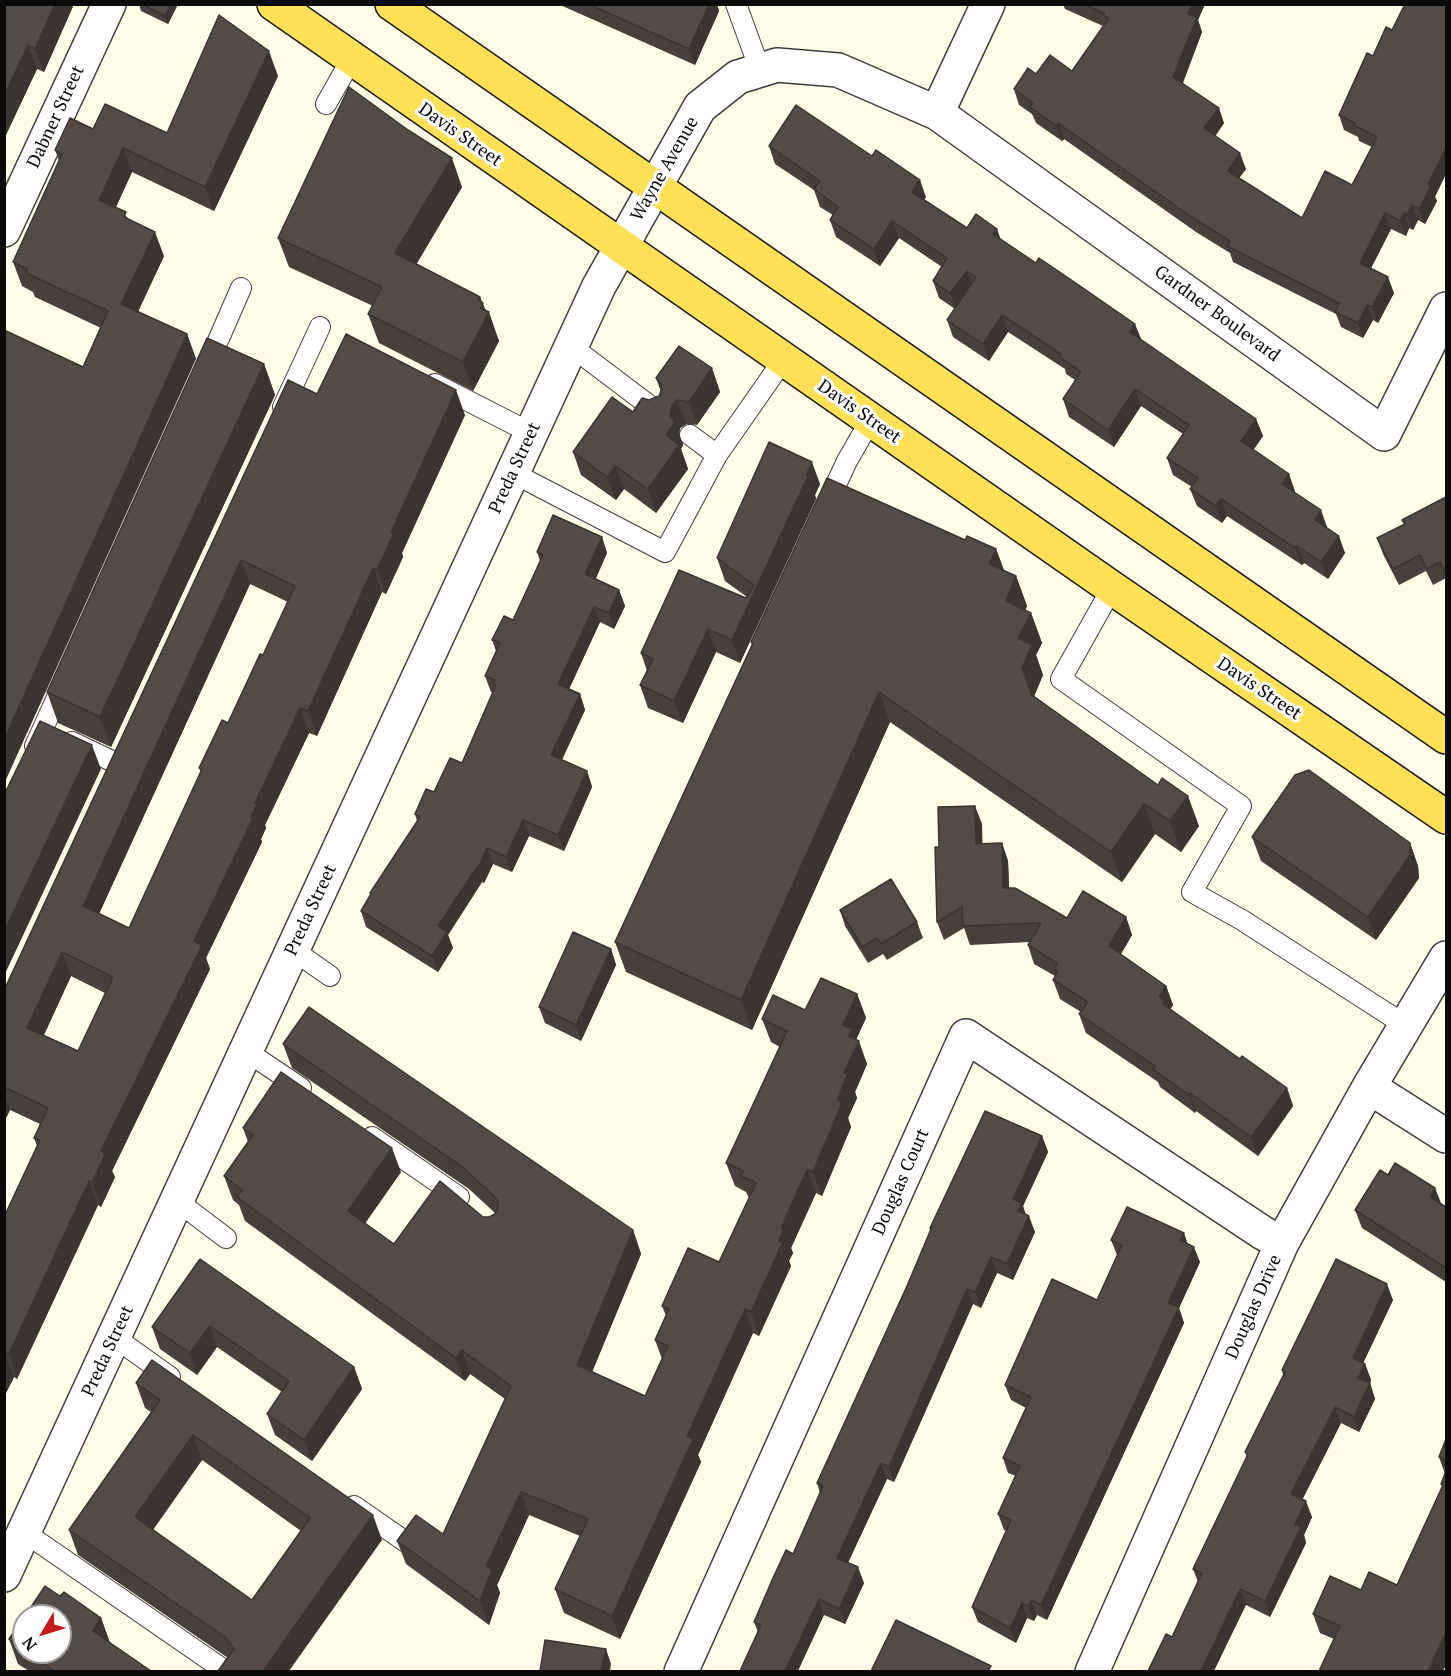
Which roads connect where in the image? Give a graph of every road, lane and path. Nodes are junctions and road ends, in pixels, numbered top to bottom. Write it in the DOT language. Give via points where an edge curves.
graph roads {
  1 [pos="109,4"];
  2 [pos="274,4"];
  3 [pos="392,4"];
  4 [pos="736,4"];
  5 [pos="988,4"];
  6 [pos="351,60"];
  7 [pos="760,70"];
  8 [pos="326,104"];
  9 [pos="937,112"];
  10 [pos="654,187"];
  11 [pos="4,230"];
  12 [pos="621,246"];
  13 [pos="241,288"];
  14 [pos="1446,309"];
  15 [pos="320,327"];
  16 [pos="572,347"];
  17 [pos="784,359"];
  18 [pos="414,374"];
  19 [pos="198,385"];
  20 [pos="658,412"];
  21 [pos="277,419"];
  22 [pos="870,421"];
  23 [pos="531,433"];
  24 [pos="690,435"];
  25 [pos="717,455"];
  26 [pos="513,473"];
  27 [pos="817,526"];
  28 [pos="1112,588"];
  29 [pos="72,664"];
  30 [pos="43,729"];
  31 [pos="1446,737"];
  32 [pos="128,742"];
  33 [pos="28,761"];
  34 [pos="118,764"];
  35 [pos="108,785"];
  36 [pos="1446,817"];
  37 [pos="293,950"];
  38 [pos="1446,958"];
  39 [pos="330,976"];
  40 [pos="1405,1025"];
  41 [pos="246,1051"];
  42 [pos="1369,1087"];
  43 [pos="318,1100"];
  44 [pos="356,1126"];
  45 [pos="1446,1136"];
  46 [pos="177,1201"];
  47 [pos="470,1206"];
  48 [pos="226,1238"];
  49 [pos="1282,1243"];
  50 [pos="114,1337"];
  51 [pos="185,1387"];
  52 [pos="339,1495"];
  53 [pos="24,1532"];
  54 [pos="406,1542"];
  55 [pos="4,1575"];
  56 [pos="227,1671"];
  57 [pos="681,1671"];
  58 [pos="1092,1671"];
  1 -- 11 [label="street, Dabner Street"];
  2 -- 6 [label="main road, Davis Street"];
  3 -- 10 [label="main road"];
  4 -- 7 [label="lane"];
  5 -- 9 [label="street"];
  6 -- 8 [label="lane"];
  6 -- 12 [label="main road, Davis Street"];
  7 -- 9 [label="street, Wayne Avenue" via="777,66 838,70"];
  7 -- 10 [label="street, Wayne Avenue" via="738,77 700,107"];
  9 -- 14 [label="street, Gardner Boulevard" via="1384,434"];
  10 -- 12 [label="street, Wayne Avenue"];
  10 -- 31 [label="main road"];
  12 -- 16 [label="street, Preda Street"];
  12 -- 17 [label="main road, Davis Street"];
  13 -- 19 [label="lane"];
  15 -- 21 [label="lane"];
  16 -- 20 [label="lane"];
  16 -- 23 [label="street, Preda Street"];
  17 -- 22 [label="main road, Davis Street"];
  17 -- 25 [label="lane"];
  18 -- 23 [label="lane"];
  22 -- 27 [label="lane"];
  22 -- 28 [label="main road, Davis Street"];
  23 -- 26 [label="street, Preda Street"];
  24 -- 25 [label="lane"];
  25 -- 26 [label="lane" via="665,552"];
  26 -- 37 [label="street, Preda Street"];
  28 -- 36 [label="main road, Davis Street"];
  28 -- 40 [label="lane" via="1061,679 1241,806 1192,892"];
  29 -- 30 [label="lane"];
  30 -- 33 [label="lane"];
  30 -- 34 [label="lane"];
  32 -- 34 [label="lane"];
  34 -- 35 [label="lane"];
  37 -- 39 [label="lane"];
  37 -- 41 [label="street, Preda Street"];
  38 -- 40 [label="street, Douglas Drive"];
  40 -- 42 [label="street, Douglas Drive"];
  41 -- 43 [label="lane"];
  41 -- 46 [label="street, Preda Street"];
  42 -- 45 [label="street"];
  42 -- 49 [label="street, Douglas Drive"];
  44 -- 47 [label="lane"];
  46 -- 48 [label="lane"];
  46 -- 50 [label="street, Preda Street"];
  49 -- 57 [label="street, Douglas Court" via="966,1036"];
  49 -- 58 [label="street, Douglas Drive"];
  50 -- 51 [label="lane"];
  50 -- 53 [label="street, Preda Street"];
  52 -- 54 [label="lane"];
  53 -- 55 [label="street, Preda Street"];
  53 -- 56 [label="lane"];
}
